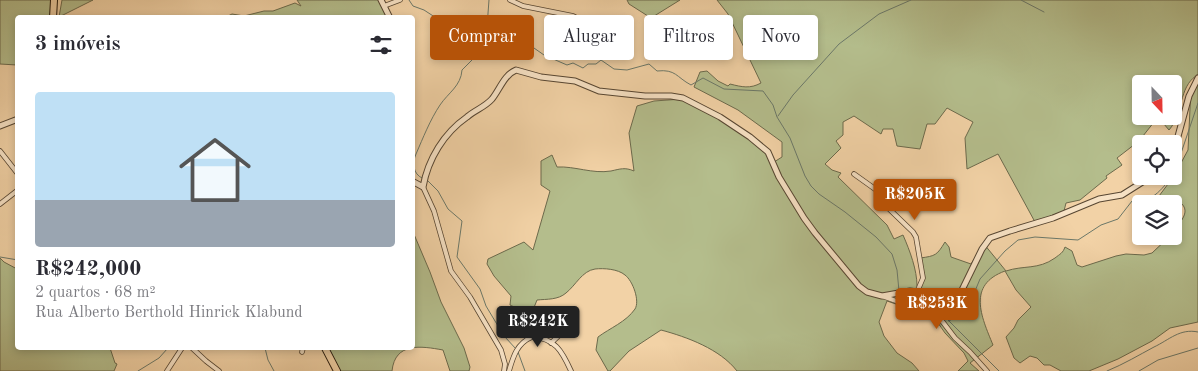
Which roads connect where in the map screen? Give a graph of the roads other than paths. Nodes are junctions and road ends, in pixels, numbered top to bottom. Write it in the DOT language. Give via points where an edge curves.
graph roads {
  1 [pos="54,0"];
  2 [pos="381,0"];
  3 [pos="400,0"];
  4 [pos="510,0"];
  5 [pos="384,6"];
  6 [pos="52,15"];
  7 [pos="388,15"];
  8 [pos="568,15"];
  9 [pos="1198,78"];
  10 [pos="15,120"];
  11 [pos="0,126"];
  12 [pos="1178,135"];
  13 [pos="0,151"];
  14 [pos="15,170"];
  15 [pos="854,174"];
  16 [pos="415,183"];
  17 [pos="1138,185"];
  18 [pos="423,187"];
  19 [pos="15,192"];
  20 [pos="0,204"];
  21 [pos="917,292"];
  22 [pos="882,296"];
  23 [pos="517,324"];
  24 [pos="568,327"];
  25 [pos="532,337"];
  26 [pos="551,343"];
  27 [pos="181,350"];
  28 [pos="194,350"];
  29 [pos="326,350"];
  30 [pos="167,371"];
  31 [pos="219,371"];
  32 [pos="337,371"];
  33 [pos="504,371"];
  34 [pos="509,371"];
  35 [pos="570,371"];
  36 [pos="987,371"];
  1 -- 6 [label="main road"];
  2 -- 5 [label="street"];
  3 -- 5 [label="street"];
  4 -- 8 [label="street" via="523,6"];
  5 -- 7 [label="street"];
  9 -- 12 [label="street" via="1189,96"];
  10 -- 11 [label="street"];
  13 -- 14 [label="street"];
  15 -- 21 [label="street" via="882,194 885,205 913,232 923,278"];
  16 -- 18 [label="street"];
  17 -- 21 [label="street" via="1122,195 1099,199 990,238 954,299 944,302"];
  18 -- 22 [label="street" via="433,155 450,132 486,105 508,75 516,70 541,77 568,79 599,91 682,98 720,117 768,152 783,184 815,233 858,286"];
  18 -- 33 [label="street" via="434,211 452,271 501,350"];
  19 -- 20 [label="street"];
  21 -- 22 [label="street"];
  22 -- 36 [label="street" via="942,321"];
  23 -- 25 [label="street"];
  24 -- 26 [label="street"];
  25 -- 26 [label="street"];
  25 -- 34 [label="street" via="516,351"];
  26 -- 35 [label="street" via="560,349"];
  27 -- 30 [label="street"];
  28 -- 31 [label="street"];
  29 -- 32 [label="main road"];
}
